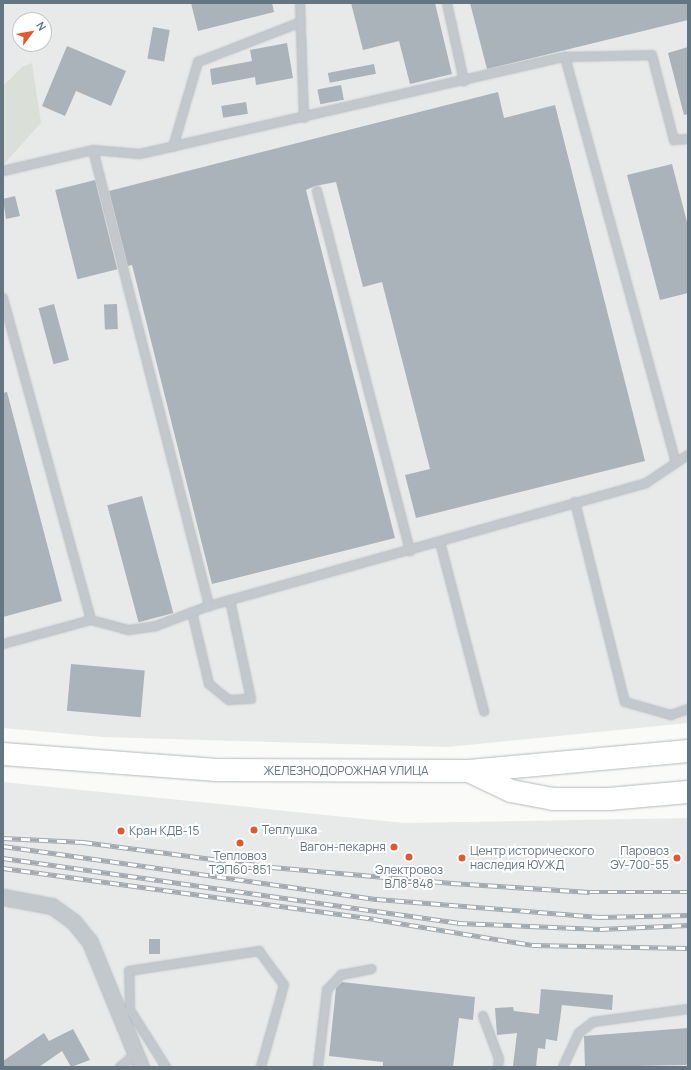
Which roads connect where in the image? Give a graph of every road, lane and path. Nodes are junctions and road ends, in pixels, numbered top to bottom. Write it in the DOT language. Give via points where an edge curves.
graph roads {
  1 [pos="300,3"];
  2 [pos="447,3"];
  3 [pos="301,22"];
  4 [pos="565,57"];
  5 [pos="464,81"];
  6 [pos="304,118"];
  7 [pos="688,139"];
  8 [pos="173,147"];
  9 [pos="93,150"];
  10 [pos="3,171"];
  11 [pos="318,191"];
  12 [pos="3,298"];
  13 [pos="688,455"];
  14 [pos="676,462"];
  15 [pos="575,502"];
  16 [pos="440,542"];
  17 [pos="410,551"];
  18 [pos="230,600"];
  19 [pos="209,606"];
  20 [pos="192,612"];
  21 [pos="91,620"];
  22 [pos="3,644"];
  23 [pos="688,709"];
  24 [pos="484,711"];
  25 [pos="688,751"];
  26 [pos="3,754"];
  27 [pos="469,771"];
  28 [pos="688,792"];
  29 [pos="3,896"];
  30 [pos="371,969"];
  31 [pos="688,1009"];
  32 [pos="483,1016"];
  33 [pos="139,1060"];
  34 [pos="120,1067"];
  35 [pos="166,1067"];
  36 [pos="261,1067"];
  37 [pos="318,1067"];
  38 [pos="498,1067"];
  39 [pos="563,1067"];
  1 -- 3 [label="lane"];
  2 -- 5 [label="lane"];
  3 -- 6 [label="lane"];
  3 -- 8 [label="lane" via="198,62"];
  4 -- 5 [label="lane"];
  4 -- 7 [label="lane" via="652,55 674,140"];
  4 -- 14 [label="lane"];
  5 -- 6 [label="lane"];
  6 -- 8 [label="lane"];
  8 -- 9 [label="lane" via="140,154"];
  9 -- 10 [label="lane"];
  9 -- 19 [label="lane"];
  11 -- 17 [label="lane"];
  12 -- 21 [label="lane"];
  13 -- 14 [label="lane"];
  14 -- 15 [label="lane" via="646,483"];
  15 -- 16 [label="lane"];
  15 -- 23 [label="lane" via="625,702 671,715"];
  16 -- 17 [label="lane"];
  16 -- 24 [label="lane"];
  17 -- 18 [label="lane"];
  18 -- 19 [label="lane"];
  18 -- 20 [label="lane" via="251,699 229,700 209,684"];
  19 -- 20 [label="lane"];
  20 -- 21 [label="lane" via="156,626 129,630"];
  21 -- 22 [label="lane"];
  25 -- 27 [label="main road, ЖЕЛЕЗНОДОРОЖНАЯ УЛИЦА"];
  26 -- 27 [label="main road, ЖЕЛЕЗНОДОРОЖНАЯ УЛИЦА" via="216,770"];
  27 -- 28 [label="main road" via="511,791 553,799 609,799"];
  29 -- 33 [label="street" via="52,906 73,921 90,942"];
  30 -- 37 [label="lane" via="340,975 327,990"];
  31 -- 39 [label="lane" via="593,1022 579,1033"];
  32 -- 38 [label="lane" via="499,1059"];
  33 -- 34 [label="lane"];
  35 -- 36 [label="lane" via="130,1010 129,971 259,951 284,985"];
}
